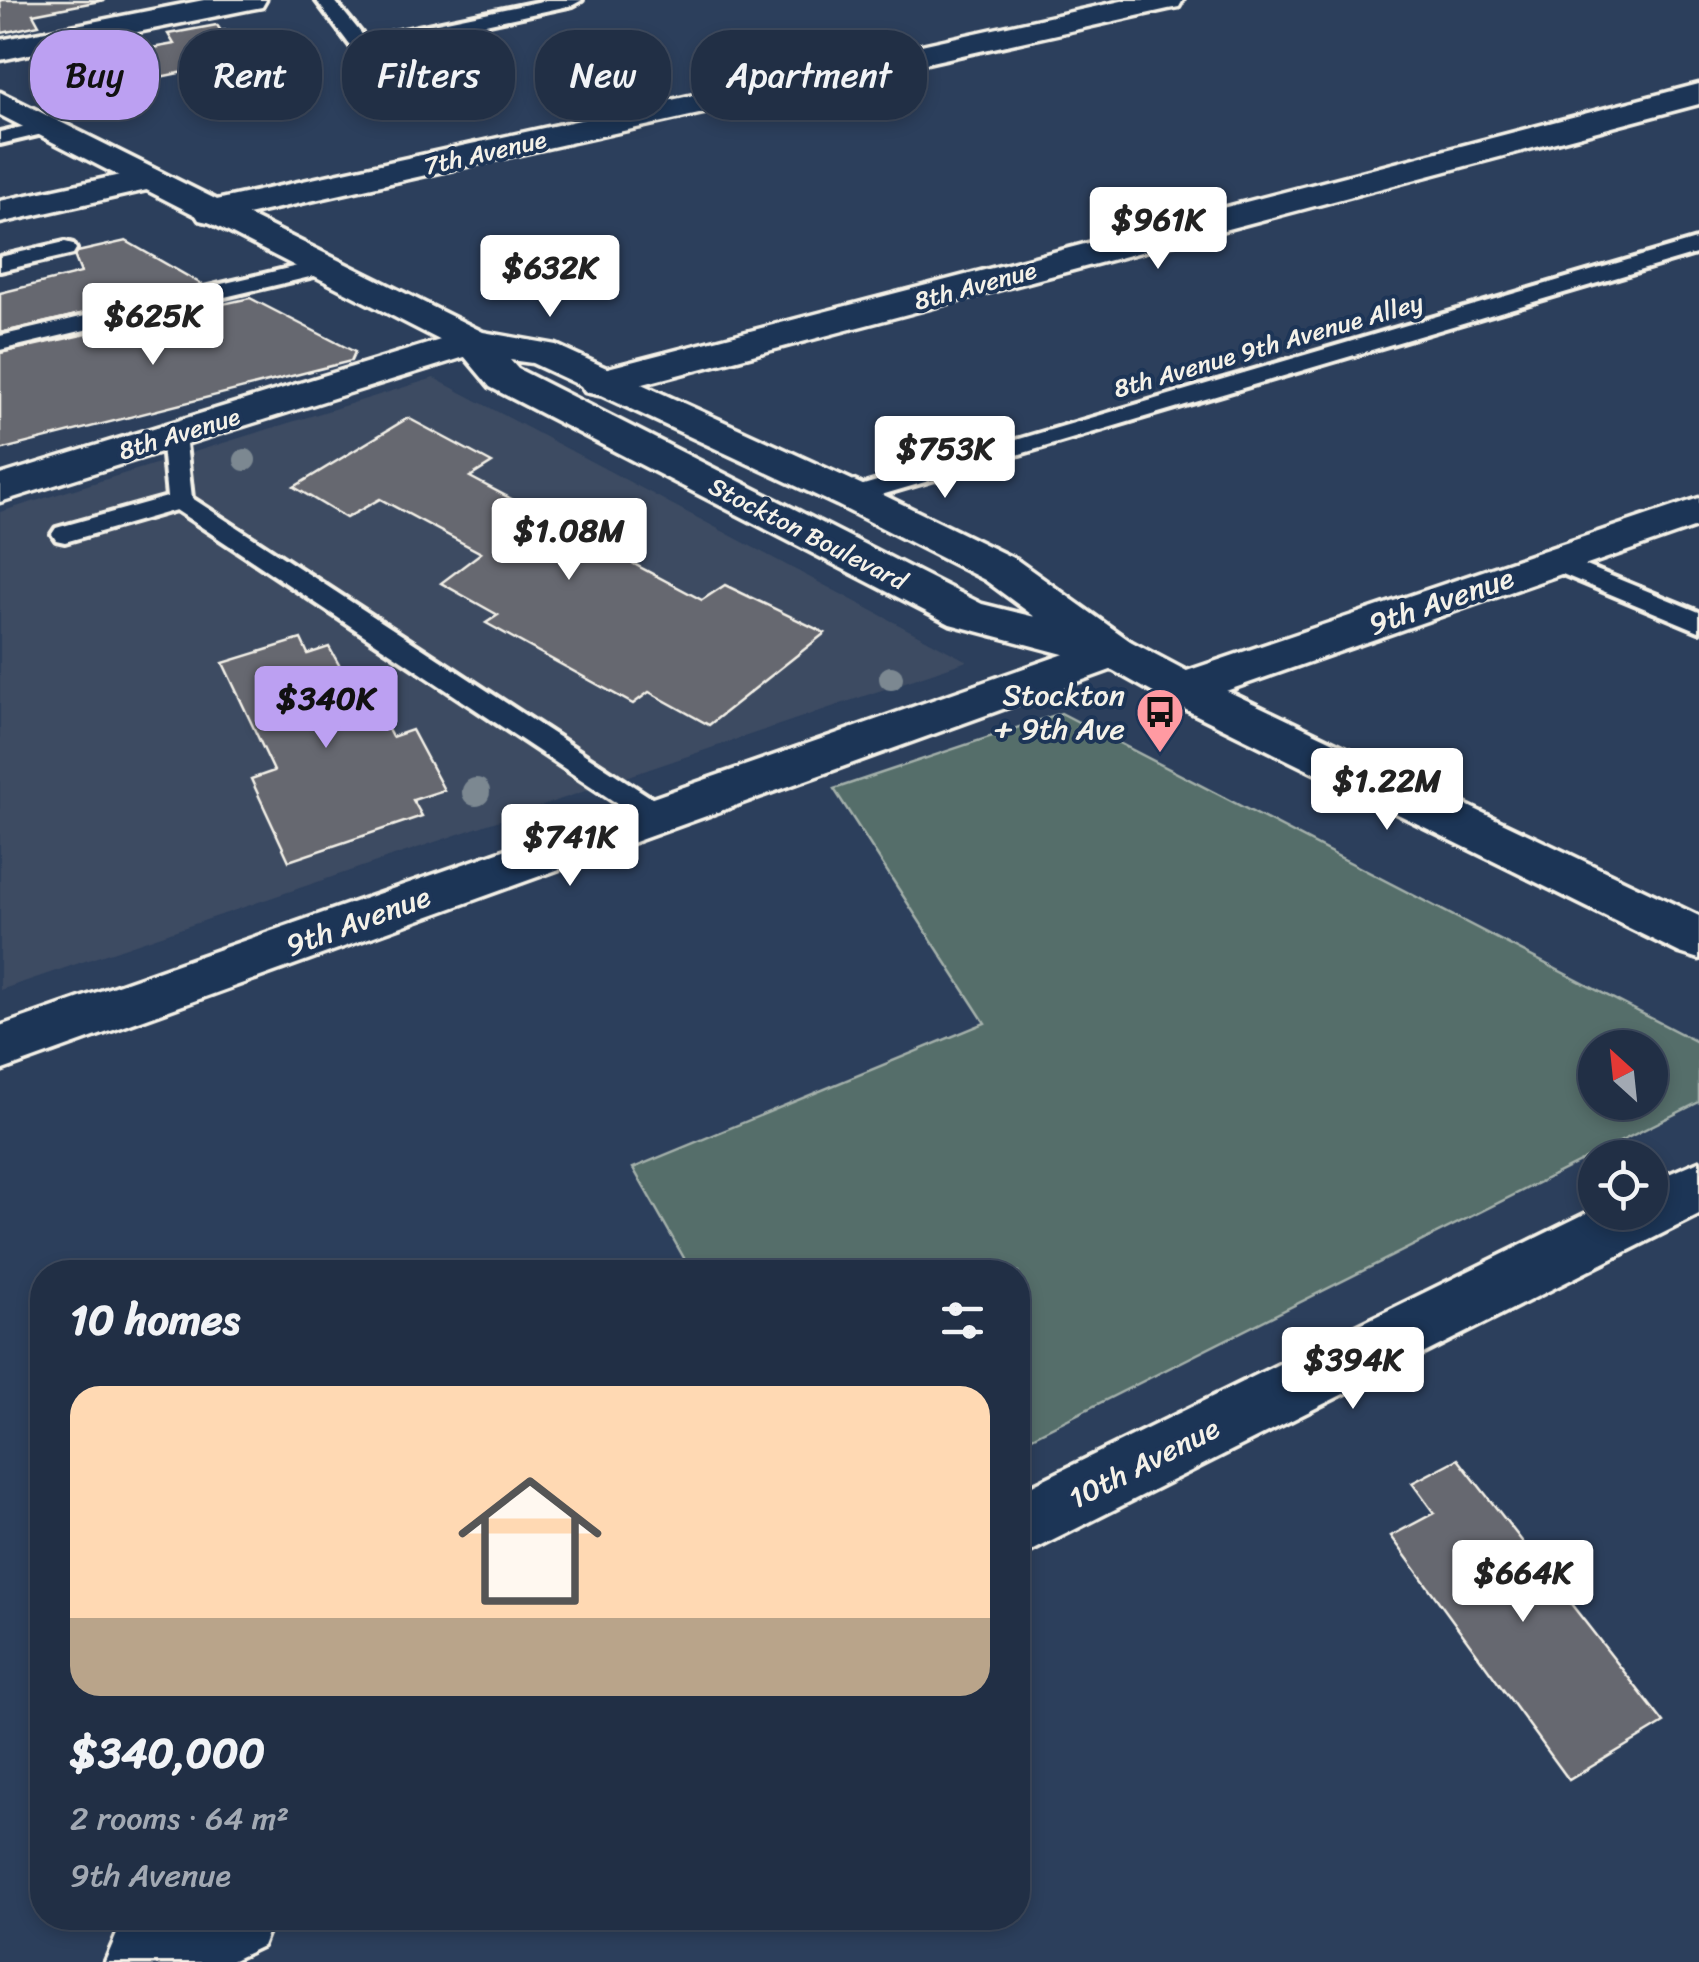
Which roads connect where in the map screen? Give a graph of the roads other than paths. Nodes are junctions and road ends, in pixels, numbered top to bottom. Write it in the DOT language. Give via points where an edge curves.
graph roads {
  1 [pos="251,0"];
  2 [pos="325,0"];
  3 [pos="573,0"];
  4 [pos="1168,0"];
  5 [pos="0,50"];
  6 [pos="1699,94"];
  7 [pos="0,102"];
  8 [pos="48,128"];
  9 [pos="0,138"];
  10 [pos="148,180"];
  11 [pos="0,212"];
  12 [pos="212,212"];
  13 [pos="1699,246"];
  14 [pos="65,248"];
  15 [pos="0,264"];
  16 [pos="323,267"];
  17 [pos="472,342"];
  18 [pos="0,343"];
  19 [pos="599,383"];
  20 [pos="173,435"];
  21 [pos="0,488"];
  22 [pos="852,496"];
  23 [pos="180,501"];
  24 [pos="1699,512"];
  25 [pos="65,534"];
  26 [pos="1557,562"];
  27 [pos="1699,622"];
  28 [pos="1113,652"];
  29 [pos="1183,689"];
  30 [pos="656,815"];
  31 [pos="1699,940"];
  32 [pos="0,1048"];
  33 [pos="1699,1186"];
  34 [pos="1668,1202"];
  35 [pos="1612,1230"];
  36 [pos="1030,1520"];
  37 [pos="210,1930"];
  38 [pos="145,1962"];
  1 -- 5 [label="street"];
  2 -- 3 [label="lane" via="360,46 457,18"];
  4 -- 12 [label="street, 7th Avenue"];
  6 -- 19 [label="street, 8th Avenue"];
  7 -- 8 [label="street, Stockton Boulevard"];
  8 -- 9 [label="lane"];
  8 -- 10 [label="street, Stockton Boulevard"];
  10 -- 11 [label="street"];
  10 -- 12 [label="street, Stockton Boulevard"];
  12 -- 16 [label="street, Stockton Boulevard"];
  13 -- 22 [label="lane, 8th Avenue 9th Avenue Alley"];
  14 -- 15 [label="lane"];
  16 -- 17 [label="street, Stockton Boulevard"];
  16 -- 18 [label="lane"];
  17 -- 19 [label="street, Stockton Boulevard" via="542,353"];
  17 -- 20 [label="street, 8th Avenue"];
  17 -- 28 [label="street, Stockton Boulevard" via="504,378 966,614"];
  19 -- 22 [label="street, Stockton Boulevard"];
  20 -- 21 [label="street, 8th Avenue"];
  20 -- 23 [label="lane"];
  22 -- 28 [label="street, Stockton Boulevard" via="1001,570"];
  23 -- 25 [label="lane"];
  23 -- 30 [label="lane"];
  24 -- 26 [label="street, 9th Avenue"];
  26 -- 27 [label="lane"];
  26 -- 29 [label="street, 9th Avenue"];
  28 -- 29 [label="street, Stockton Boulevard"];
  28 -- 30 [label="street, 9th Avenue"];
  29 -- 31 [label="street, Stockton Boulevard"];
  30 -- 32 [label="street, 9th Avenue"];
  33 -- 34 [label="street, 10th Avenue"];
  35 -- 36 [label="street, 10th Avenue"];
  37 -- 38 [label="street"];
}
